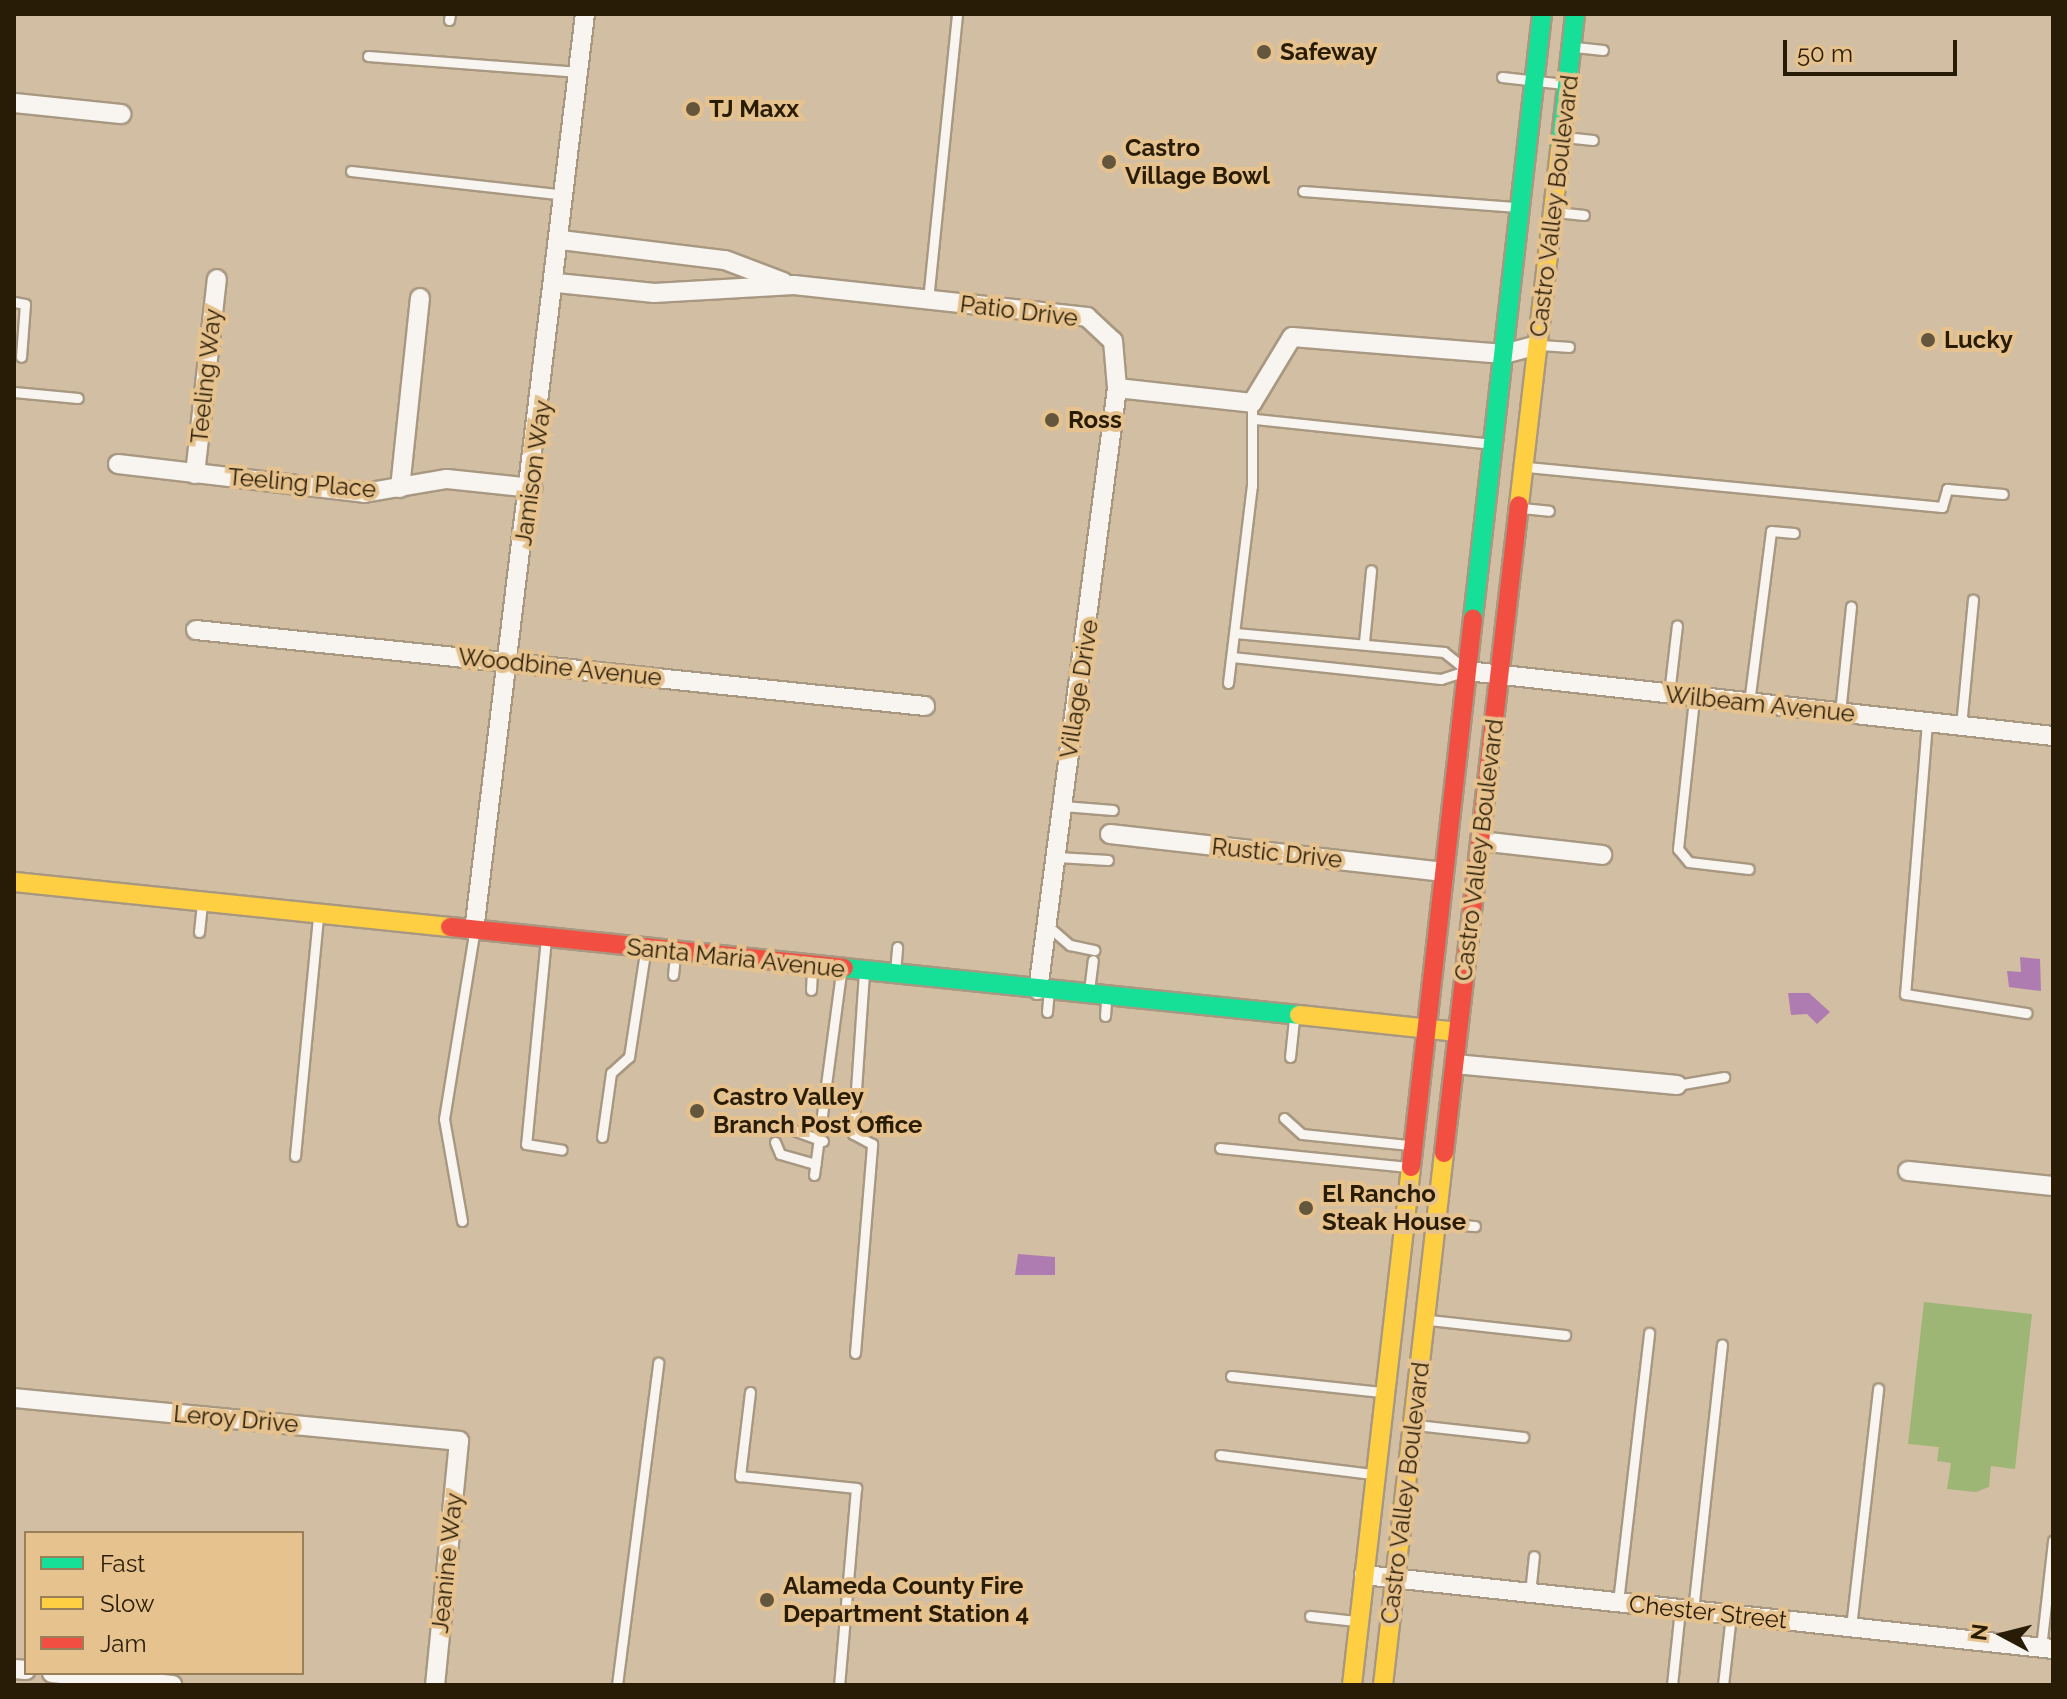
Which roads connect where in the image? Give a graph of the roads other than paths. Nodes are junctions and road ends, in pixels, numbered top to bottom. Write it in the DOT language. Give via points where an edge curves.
graph roads {
  1 [pos="585,14"];
  2 [pos="957,14"];
  3 [pos="1542,14"];
  4 [pos="1575,14"];
  5 [pos="1572,47"];
  6 [pos="1603,50"];
  7 [pos="368,56"];
  8 [pos="579,72"];
  9 [pos="1502,77"];
  10 [pos="1536,81"];
  11 [pos="1567,85"];
  12 [pos="14,103"];
  13 [pos="121,114"];
  14 [pos="1561,137"];
  15 [pos="1593,140"];
  16 [pos="351,171"];
  17 [pos="1303,191"];
  18 [pos="566,195"];
  19 [pos="1521,207"];
  20 [pos="1552,211"];
  21 [pos="1584,215"];
  22 [pos="561,240"];
  23 [pos="217,279"];
  24 [pos="557,283"];
  25 [pos="794,285"];
  26 [pos="420,298"];
  27 [pos="928,300"];
  28 [pos="14,302"];
  29 [pos="1538,345"];
  30 [pos="1569,347"];
  31 [pos="1504,354"];
  32 [pos="21,357"];
  33 [pos="1117,388"];
  34 [pos="14,392"];
  35 [pos="78,398"];
  36 [pos="1254,411"];
  37 [pos="1494,445"];
  38 [pos="118,464"];
  39 [pos="1524,466"];
  40 [pos="195,474"];
  41 [pos="400,488"];
  42 [pos="533,488"];
  43 [pos="2003,494"];
  44 [pos="1519,508"];
  45 [pos="1549,511"];
  46 [pos="1794,533"];
  47 [pos="1371,570"];
  48 [pos="1973,600"];
  49 [pos="1851,607"];
  50 [pos="1677,625"];
  51 [pos="196,630"];
  52 [pos="1235,633"];
  53 [pos="1364,642"];
  54 [pos="1232,657"];
  55 [pos="503,661"];
  56 [pos="1467,671"];
  57 [pos="1500,675"];
  58 [pos="1228,683"];
  59 [pos="1669,694"];
  60 [pos="1694,699"];
  61 [pos="1749,703"];
  62 [pos="925,706"];
  63 [pos="1840,713"];
  64 [pos="1927,722"];
  65 [pos="1961,726"];
  66 [pos="2053,736"];
  67 [pos="1063,806"];
  68 [pos="1113,810"];
  69 [pos="1110,834"];
  70 [pos="1480,841"];
  71 [pos="1602,855"];
  72 [pos="1057,857"];
  73 [pos="1108,860"];
  74 [pos="1749,869"];
  75 [pos="1444,872"];
  76 [pos="14,882"];
  77 [pos="202,900"];
  78 [pos="318,916"];
  79 [pos="1049,927"];
  80 [pos="474,931"];
  81 [pos="199,932"];
  82 [pos="546,938"];
  83 [pos="897,947"];
  84 [pos="645,949"];
  85 [pos="675,952"];
  86 [pos="812,966"];
  87 [pos="842,969"];
  88 [pos="864,971"];
  89 [pos="894,974"];
  90 [pos="673,975"];
  91 [pos="811,990"];
  92 [pos="1044,990"];
  93 [pos="1098,995"];
  94 [pos="1047,1012"];
  95 [pos="2027,1013"];
  96 [pos="1294,1014"];
  97 [pos="1105,1016"];
  98 [pos="1426,1028"];
  99 [pos="1458,1032"];
  100 [pos="1290,1057"];
  101 [pos="1455,1064"];
  102 [pos="1724,1077"];
  103 [pos="1677,1085"];
  104 [pos="1284,1118"];
  105 [pos="777,1124"];
  106 [pos="602,1137"];
  107 [pos="823,1141"];
  108 [pos="775,1142"];
  109 [pos="1413,1146"];
  110 [pos="1220,1148"];
  111 [pos="562,1150"];
  112 [pos="295,1156"];
  113 [pos="1410,1167"];
  114 [pos="1908,1171"];
  115 [pos="2053,1186"];
  116 [pos="462,1221"];
  117 [pos="1436,1222"];
  118 [pos="1475,1226"];
  119 [pos="1425,1320"];
  120 [pos="1649,1333"];
  121 [pos="1565,1335"];
  122 [pos="1722,1345"];
  123 [pos="855,1353"];
  124 [pos="658,1363"];
  125 [pos="1231,1376"];
  126 [pos="1878,1389"];
  127 [pos="750,1392"];
  128 [pos="1385,1393"];
  129 [pos="14,1398"];
  130 [pos="1413,1425"];
  131 [pos="1523,1437"];
  132 [pos="459,1441"];
  133 [pos="1220,1455"];
  134 [pos="1375,1474"];
  135 [pos="2053,1541"];
  136 [pos="1534,1556"];
  137 [pos="1364,1575"];
  138 [pos="1395,1578"];
  139 [pos="1530,1593"];
  140 [pos="1618,1602"];
  141 [pos="1687,1610"];
  142 [pos="1731,1615"];
  143 [pos="1310,1616"];
  144 [pos="1359,1621"];
  145 [pos="1851,1627"];
  146 [pos="2047,1649"];
  147 [pos="64,1675"];
  148 [pos="98,1681"];
  149 [pos="172,1685"];
  150 [pos="435,1685"];
  151 [pos="617,1685"];
  152 [pos="839,1685"];
  153 [pos="1352,1685"];
  154 [pos="1383,1685"];
  155 [pos="1672,1685"];
  156 [pos="1723,1685"];
  1 -- 8 [label="street, Jamison Way"];
  2 -- 27 [label="lane"];
  3 -- 10 [label="main road, Castro Valley Boulevard"];
  4 -- 5 [label="main road, Castro Valley Boulevard"];
  5 -- 6 [label="lane"];
  5 -- 11 [label="main road, Castro Valley Boulevard"];
  7 -- 8 [label="lane"];
  8 -- 18 [label="street, Jamison Way"];
  9 -- 10 [label="lane"];
  10 -- 11 [label="lane"];
  10 -- 19 [label="main road, Castro Valley Boulevard"];
  11 -- 14 [label="main road, Castro Valley Boulevard"];
  12 -- 13 [label="street"];
  14 -- 15 [label="lane"];
  14 -- 20 [label="main road, Castro Valley Boulevard"];
  16 -- 18 [label="lane"];
  17 -- 19 [label="lane"];
  18 -- 22 [label="street, Jamison Way"];
  19 -- 31 [label="main road, Castro Valley Boulevard"];
  20 -- 21 [label="lane"];
  20 -- 29 [label="main road, Castro Valley Boulevard"];
  22 -- 24 [label="street, Jamison Way"];
  22 -- 25 [label="street, Patio Drive" via="725,260"];
  23 -- 40 [label="street, Teeling Way"];
  24 -- 25 [label="street, Patio Drive" via="654,293"];
  24 -- 42 [label="street, Jamison Way"];
  25 -- 27 [label="street, Patio Drive"];
  26 -- 41 [label="street"];
  27 -- 33 [label="street, Patio Drive" via="1087,317 1113,341"];
  28 -- 32 [label="lane" via="25,304"];
  29 -- 30 [label="lane"];
  29 -- 31 [label="street"];
  29 -- 39 [label="main road, Castro Valley Boulevard"];
  31 -- 36 [label="street" via="1292,337"];
  31 -- 37 [label="main road, Castro Valley Boulevard"];
  33 -- 36 [label="street"];
  33 -- 67 [label="street, Village Drive"];
  34 -- 35 [label="lane"];
  36 -- 37 [label="lane"];
  36 -- 52 [label="lane"];
  37 -- 56 [label="main road, Castro Valley Boulevard"];
  38 -- 40 [label="street, Teeling Place"];
  39 -- 43 [label="lane" via="1942,507 1947,489"];
  39 -- 44 [label="main road, Castro Valley Boulevard"];
  40 -- 41 [label="street, Teeling Place" via="364,493"];
  41 -- 42 [label="street, Teeling Place" via="447,479"];
  42 -- 55 [label="street, Jamison Way"];
  44 -- 45 [label="lane"];
  44 -- 57 [label="main road, Castro Valley Boulevard"];
  46 -- 61 [label="lane" via="1771,531"];
  47 -- 53 [label="lane"];
  48 -- 65 [label="lane"];
  49 -- 63 [label="lane"];
  50 -- 59 [label="lane"];
  51 -- 55 [label="street, Woodbine Avenue"];
  52 -- 53 [label="lane"];
  52 -- 54 [label="lane"];
  53 -- 56 [label="lane" via="1444,652"];
  54 -- 56 [label="lane" via="1441,679"];
  54 -- 58 [label="lane"];
  55 -- 62 [label="street, Woodbine Avenue"];
  55 -- 80 [label="street, Jamison Way"];
  56 -- 57 [label="street, Wilbeam Avenue"];
  56 -- 75 [label="main road, Castro Valley Boulevard"];
  57 -- 59 [label="street, Wilbeam Avenue"];
  57 -- 70 [label="main road, Castro Valley Boulevard"];
  59 -- 60 [label="street, Wilbeam Avenue"];
  60 -- 61 [label="street, Wilbeam Avenue"];
  60 -- 74 [label="lane" via="1678,849 1689,862"];
  61 -- 63 [label="street, Wilbeam Avenue"];
  63 -- 64 [label="street, Wilbeam Avenue"];
  64 -- 65 [label="street, Wilbeam Avenue"];
  64 -- 95 [label="lane" via="1905,994"];
  65 -- 66 [label="street, Wilbeam Avenue"];
  67 -- 68 [label="lane"];
  67 -- 72 [label="street, Village Drive"];
  69 -- 75 [label="street, Rustic Drive"];
  70 -- 71 [label="street"];
  70 -- 99 [label="main road, Castro Valley Boulevard"];
  72 -- 73 [label="lane"];
  72 -- 79 [label="street, Village Drive"];
  75 -- 98 [label="main road, Castro Valley Boulevard"];
  76 -- 77 [label="main road, Santa Maria Avenue"];
  77 -- 78 [label="main road, Santa Maria Avenue"];
  77 -- 81 [label="lane"];
  78 -- 80 [label="main road, Santa Maria Avenue"];
  78 -- 112 [label="lane"];
  79 -- 92 [label="street, Village Drive"];
  79 -- 93 [label="lane" via="1093,955"];
  80 -- 82 [label="main road, Santa Maria Avenue"];
  80 -- 116 [label="lane" via="444,1119"];
  82 -- 84 [label="main road, Santa Maria Avenue"];
  82 -- 111 [label="lane" via="526,1144"];
  83 -- 89 [label="lane"];
  84 -- 85 [label="main road, Santa Maria Avenue"];
  84 -- 106 [label="lane" via="629,1057 611,1073"];
  85 -- 86 [label="main road, Santa Maria Avenue"];
  85 -- 90 [label="lane"];
  86 -- 87 [label="main road, Santa Maria Avenue"];
  86 -- 91 [label="lane"];
  87 -- 88 [label="main road, Santa Maria Avenue"];
  87 -- 107 [label="lane"];
  88 -- 89 [label="main road, Santa Maria Avenue"];
  88 -- 123 [label="lane" via="853,1134 872,1144"];
  89 -- 92 [label="main road, Santa Maria Avenue"];
  92 -- 93 [label="main road, Santa Maria Avenue"];
  92 -- 94 [label="lane"];
  93 -- 96 [label="main road, Santa Maria Avenue"];
  93 -- 97 [label="lane"];
  96 -- 98 [label="main road, Santa Maria Avenue"];
  96 -- 100 [label="lane"];
  98 -- 99 [label="main road, Santa Maria Avenue"];
  98 -- 109 [label="main road, Castro Valley Boulevard"];
  99 -- 101 [label="main road, Castro Valley Boulevard"];
  101 -- 103 [label="street"];
  101 -- 117 [label="main road, Castro Valley Boulevard"];
  102 -- 103 [label="lane"];
  104 -- 109 [label="lane" via="1302,1134"];
  105 -- 107 [label="lane"];
  107 -- 108 [label="lane" via="815,1170 780,1154"];
  109 -- 113 [label="main road, Castro Valley Boulevard"];
  110 -- 113 [label="lane"];
  113 -- 128 [label="main road, Castro Valley Boulevard"];
  114 -- 115 [label="street"];
  117 -- 118 [label="lane"];
  117 -- 119 [label="main road, Castro Valley Boulevard"];
  119 -- 121 [label="lane"];
  119 -- 130 [label="main road, Castro Valley Boulevard"];
  120 -- 140 [label="lane"];
  122 -- 141 [label="lane"];
  124 -- 151 [label="lane"];
  125 -- 128 [label="lane"];
  126 -- 145 [label="lane"];
  127 -- 152 [label="lane" via="740,1476 856,1488"];
  128 -- 134 [label="main road, Castro Valley Boulevard"];
  129 -- 132 [label="street, Leroy Drive"];
  130 -- 131 [label="lane"];
  130 -- 138 [label="main road, Castro Valley Boulevard"];
  132 -- 150 [label="street, Jeanine Way"];
  133 -- 134 [label="lane"];
  134 -- 137 [label="main road, Castro Valley Boulevard"];
  135 -- 146 [label="lane"];
  136 -- 139 [label="lane"];
  137 -- 138 [label="street, Chester Street"];
  137 -- 144 [label="main road, Castro Valley Boulevard"];
  138 -- 139 [label="street, Chester Street"];
  138 -- 154 [label="main road, Castro Valley Boulevard"];
  139 -- 140 [label="street, Chester Street"];
  140 -- 141 [label="street, Chester Street"];
  141 -- 142 [label="street, Chester Street"];
  141 -- 155 [label="lane"];
  142 -- 145 [label="street, Chester Street"];
  142 -- 156 [label="lane"];
  143 -- 144 [label="lane"];
  144 -- 153 [label="main road, Castro Valley Boulevard"];
  145 -- 146 [label="street, Chester Street"];
  147 -- 148 [label="street"];
  148 -- 149 [label="street"];
}
